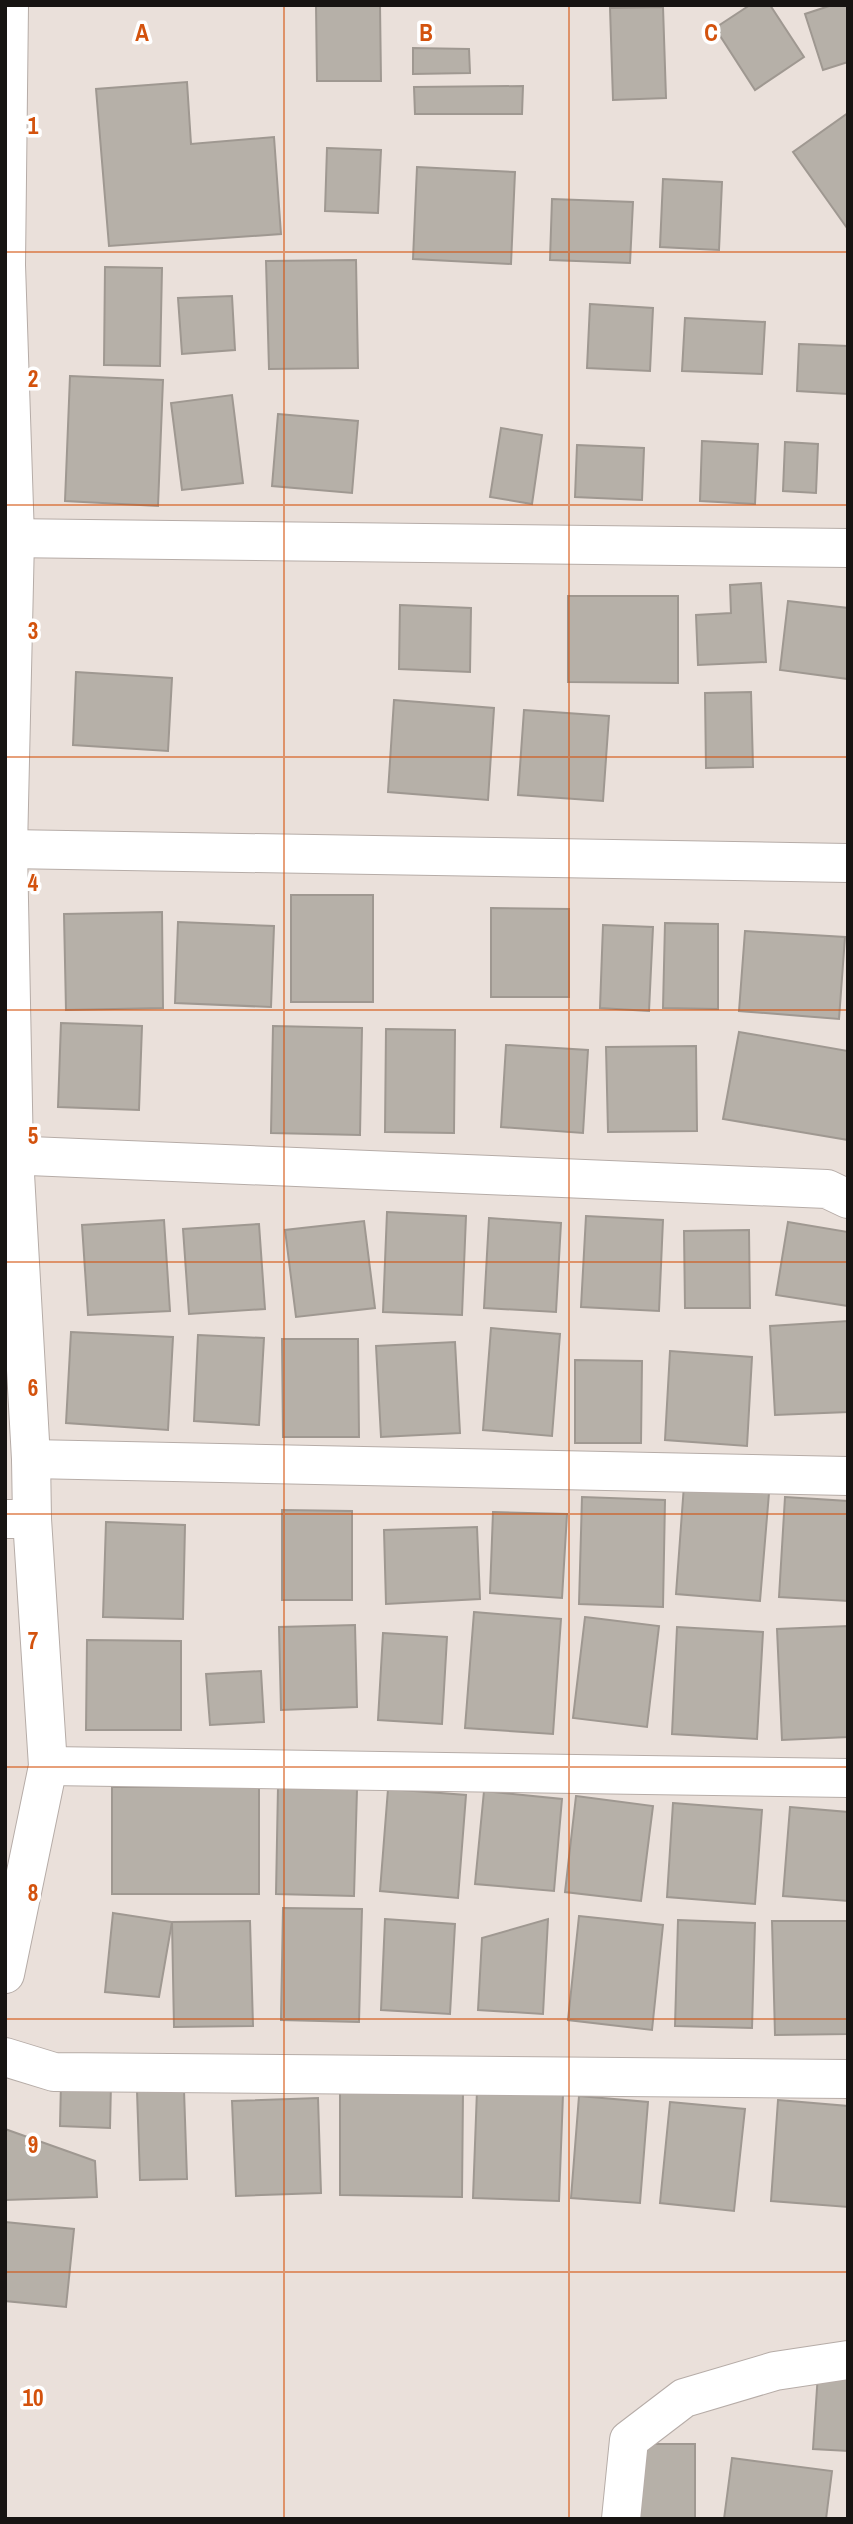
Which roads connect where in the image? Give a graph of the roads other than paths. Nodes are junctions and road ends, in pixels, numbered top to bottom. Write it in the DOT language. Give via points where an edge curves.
graph roads {
  1 [pos="9,5"];
  2 [pos="6,265"];
  3 [pos="10,538"];
  4 [pos="848,548"];
  5 [pos="7,849"];
  6 [pos="848,863"];
  7 [pos="10,1156"];
  8 [pos="848,1199"];
  9 [pos="31,1459"];
  10 [pos="848,1476"];
  11 [pos="18,1519"];
  12 [pos="48,1766"];
  13 [pos="848,1777"];
  14 [pos="5,1974"];
  15 [pos="5,2057"];
  16 [pos="848,2079"];
  17 [pos="848,2360"];
  18 [pos="621,2519"];
  1 -- 2 [label="street"];
  2 -- 3 [label="street"];
  3 -- 4 [label="street"];
  3 -- 5 [label="street"];
  5 -- 6 [label="street"];
  5 -- 7 [label="street"];
  7 -- 8 [label="street" via="827,1189"];
  7 -- 9 [label="street"];
  9 -- 10 [label="street"];
  9 -- 11 [label="street"];
  11 -- 12 [label="street"];
  12 -- 13 [label="street"];
  12 -- 14 [label="street"];
  15 -- 16 [label="street" via="54,2072"];
  17 -- 18 [label="street" via="775,2371 684,2398 629,2440"];
}
